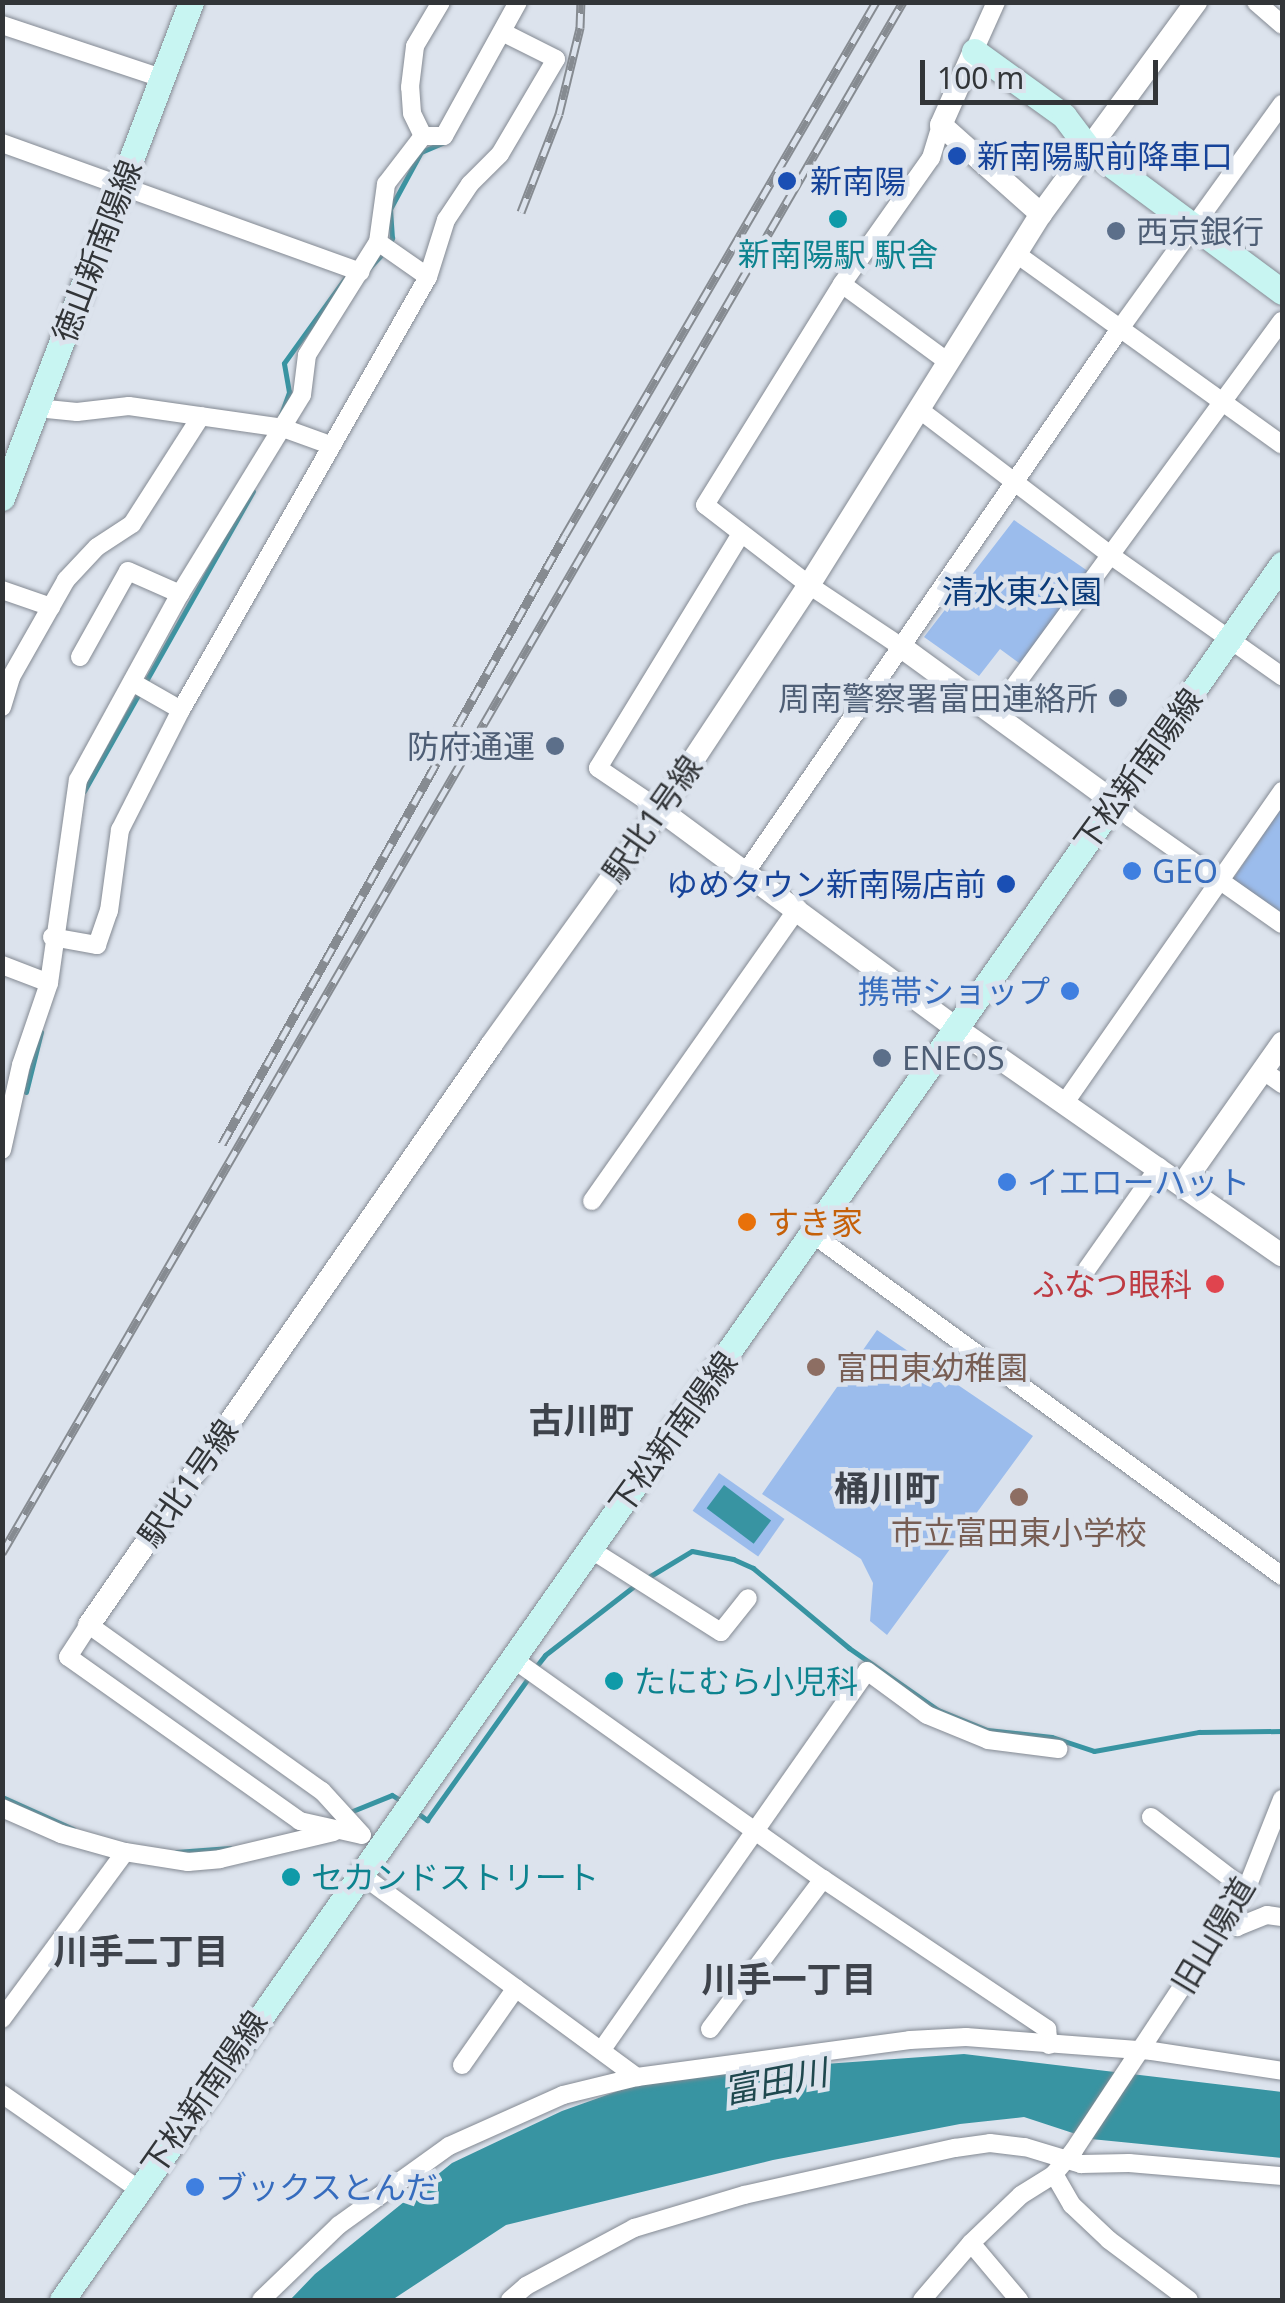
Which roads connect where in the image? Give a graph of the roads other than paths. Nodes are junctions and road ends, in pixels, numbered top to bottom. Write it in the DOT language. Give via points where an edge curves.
graph roads {
  1 [pos="191,2"];
  2 [pos="441,2"];
  3 [pos="518,2"];
  4 [pos="996,2"];
  5 [pos="1196,2"];
  6 [pos="1256,2"];
  7 [pos="1282,24"];
  8 [pos="2,25"];
  9 [pos="502,32"];
  10 [pos="974,51"];
  11 [pos="164,79"];
  12 [pos="1282,104"];
  13 [pos="940,126"];
  14 [pos="423,136"];
  15 [pos="2,142"];
  16 [pos="1087,147"];
  17 [pos="122,186"];
  18 [pos="1040,214"];
  19 [pos="1194,225"];
  20 [pos="378,242"];
  21 [pos="1018,255"];
  22 [pos="361,272"];
  23 [pos="428,277"];
  24 [pos="1278,280"];
  25 [pos="842,284"];
  26 [pos="1282,321"];
  27 [pos="1119,330"];
  28 [pos="948,362"];
  29 [pos="1221,404"];
  30 [pos="38,408"];
  31 [pos="920,410"];
  32 [pos="200,416"];
  33 [pos="283,428"];
  34 [pos="330,445"];
  35 [pos="1282,445"];
  36 [pos="1015,480"];
  37 [pos="5,486"];
  38 [pos="740,535"];
  39 [pos="1112,557"];
  40 [pos="1282,564"];
  41 [pos="809,585"];
  42 [pos="2,590"];
  43 [pos="180,594"];
  44 [pos="51,608"];
  45 [pos="1232,639"];
  46 [pos="902,648"];
  47 [pos="80,656"];
  48 [pos="1282,676"];
  49 [pos="132,682"];
  50 [pos="2,707"];
  51 [pos="181,710"];
  52 [pos="994,714"];
  53 [pos="1282,791"];
  54 [pos="1114,802"];
  55 [pos="660,810"];
  56 [pos="746,872"];
  57 [pos="1219,880"];
  58 [pos="798,908"];
  59 [pos="1282,924"];
  60 [pos="52,937"];
  61 [pos="2,965"];
  62 [pos="49,983"];
  63 [pos="956,1028"];
  64 [pos="1282,1043"];
  65 [pos="1274,1078"];
  66 [pos="1066,1101"];
  67 [pos="2,1150"];
  68 [pos="1158,1167"];
  69 [pos="1182,1185"];
  70 [pos="592,1201"];
  71 [pos="814,1235"];
  72 [pos="1282,1255"];
  73 [pos="1087,1269"];
  74 [pos="590,1549"];
  75 [pos="1282,1576"];
  76 [pos="748,1598"];
  77 [pos="89,1625"];
  78 [pos="513,1659"];
  79 [pos="1058,1749"];
  80 [pos="2,1808"];
  81 [pos="1281,1809"];
  82 [pos="1151,1817"];
  83 [pos="756,1830"];
  84 [pos="360,1837"];
  85 [pos="124,1852"];
  86 [pos="359,1873"];
  87 [pos="823,1878"];
  88 [pos="1246,1890"];
  89 [pos="1282,1917"];
  90 [pos="1226,1923"];
  91 [pos="516,1988"];
  92 [pos="2,2019"];
  93 [pos="710,2030"];
  94 [pos="1049,2045"];
  95 [pos="603,2048"];
  96 [pos="1135,2058"];
  97 [pos="462,2065"];
  98 [pos="1282,2070"];
  99 [pos="638,2077"];
  100 [pos="2,2094"];
  101 [pos="1064,2162"];
  102 [pos="1282,2176"];
  103 [pos="138,2189"];
  104 [pos="971,2242"];
  105 [pos="62,2300"];
  106 [pos="261,2300"];
  107 [pos="510,2300"];
  108 [pos="922,2300"];
  109 [pos="1019,2300"];
  110 [pos="1190,2300"];
  1 -- 11 [label="main road, 徳山新南陽線"];
  2 -- 14 [label="street" via="415,46 412,113"];
  3 -- 9 [label="street"];
  4 -- 10 [label="street"];
  5 -- 16 [label="street, 駅北1号線"];
  6 -- 7 [label="street"];
  8 -- 11 [label="street"];
  9 -- 14 [label="street" via="444,136"];
  9 -- 23 [label="street" via="556,59 500,154 446,220"];
  10 -- 13 [label="street"];
  10 -- 16 [label="main road" via="1064,116"];
  11 -- 17 [label="main road, 徳山新南陽線"];
  12 -- 19 [label="street"];
  13 -- 18 [label="street"];
  13 -- 25 [label="street" via="931,158"];
  14 -- 20 [label="street" via="386,184"];
  15 -- 17 [label="street"];
  16 -- 18 [label="street, 駅北1号線"];
  16 -- 19 [label="main road"];
  17 -- 22 [label="street"];
  17 -- 30 [label="main road, 徳山新南陽線"];
  18 -- 21 [label="street, 駅北1号線"];
  19 -- 24 [label="main road"];
  19 -- 27 [label="street"];
  20 -- 22 [label="street"];
  20 -- 23 [label="street"];
  21 -- 27 [label="street"];
  21 -- 28 [label="street, 駅北1号線"];
  22 -- 33 [label="street" via="307,355 302,394"];
  23 -- 34 [label="street"];
  25 -- 28 [label="street"];
  25 -- 38 [label="street" via="704,505"];
  26 -- 29 [label="street"];
  27 -- 29 [label="street"];
  27 -- 36 [label="street"];
  28 -- 31 [label="street, 駅北1号線"];
  29 -- 35 [label="street"];
  29 -- 39 [label="street"];
  30 -- 32 [label="street" via="129,406"];
  30 -- 37 [label="main road, 徳山新南陽線"];
  31 -- 36 [label="street"];
  31 -- 41 [label="street, 駅北1号線"];
  32 -- 33 [label="street"];
  32 -- 44 [label="street" via="132,524 97,547"];
  33 -- 34 [label="street"];
  33 -- 43 [label="street"];
  34 -- 51 [label="street"];
  36 -- 39 [label="street"];
  36 -- 46 [label="street"];
  38 -- 41 [label="street"];
  38 -- 55 [label="street" via="598,768"];
  39 -- 45 [label="street"];
  39 -- 52 [label="street"];
  40 -- 45 [label="main road, 下松新南陽線"];
  41 -- 46 [label="street"];
  41 -- 55 [label="street, 駅北1号線"];
  42 -- 44 [label="street"];
  43 -- 47 [label="street" via="128,571"];
  43 -- 49 [label="street"];
  44 -- 50 [label="street"];
  45 -- 48 [label="street"];
  45 -- 54 [label="main road, 下松新南陽線"];
  46 -- 52 [label="street"];
  46 -- 56 [label="street"];
  49 -- 51 [label="street"];
  49 -- 60 [label="street" via="78,780"];
  51 -- 60 [label="street" via="120,830 109,911 97,945"];
  52 -- 54 [label="street"];
  53 -- 57 [label="street"];
  54 -- 57 [label="street"];
  54 -- 63 [label="main road, 下松新南陽線"];
  55 -- 56 [label="street"];
  55 -- 77 [label="street, 駅北1号線"];
  56 -- 58 [label="street"];
  57 -- 59 [label="street"];
  57 -- 66 [label="street"];
  58 -- 63 [label="street"];
  58 -- 70 [label="street"];
  60 -- 62 [label="street"];
  61 -- 62 [label="street"];
  62 -- 67 [label="street"];
  63 -- 66 [label="street"];
  63 -- 71 [label="main road, 下松新南陽線"];
  64 -- 65 [label="street"];
  65 -- 69 [label="street"];
  66 -- 68 [label="street"];
  68 -- 69 [label="street"];
  68 -- 73 [label="street"];
  69 -- 72 [label="street"];
  71 -- 74 [label="main road, 下松新南陽線"];
  71 -- 75 [label="street"];
  74 -- 76 [label="street" via="721,1632"];
  74 -- 78 [label="main road, 下松新南陽線"];
  77 -- 84 [label="street" via="322,1791"];
  77 -- 84 [label="street" via="68,1657 300,1820"];
  78 -- 83 [label="street"];
  78 -- 84 [label="main road, 下松新南陽線"];
  79 -- 83 [label="street" via="988,1740 927,1715 867,1670"];
  80 -- 85 [label="street"];
  81 -- 88 [label="street, 旧山陽道"];
  82 -- 88 [label="street"];
  83 -- 87 [label="street"];
  83 -- 95 [label="street"];
  84 -- 85 [label="street" via="220,1860"];
  84 -- 86 [label="main road, 下松新南陽線"];
  85 -- 92 [label="street"];
  86 -- 91 [label="street"];
  86 -- 103 [label="main road, 下松新南陽線"];
  87 -- 93 [label="street"];
  87 -- 94 [label="street" via="1047,2029"];
  88 -- 90 [label="street, 旧山陽道"];
  89 -- 90 [label="street" via="1236,1927"];
  90 -- 96 [label="street, 旧山陽道"];
  91 -- 95 [label="street"];
  91 -- 97 [label="street"];
  94 -- 96 [label="street"];
  94 -- 99 [label="street" via="966,2037 910,2040"];
  95 -- 99 [label="street"];
  96 -- 98 [label="street"];
  96 -- 101 [label="street, 旧山陽道"];
  99 -- 106 [label="street" via="564,2095 449,2146 339,2225"];
  100 -- 103 [label="street"];
  101 -- 102 [label="street"];
  101 -- 104 [label="street"];
  101 -- 107 [label="street" via="1025,2146 990,2143 744,2195 634,2228"];
  101 -- 110 [label="street" via="1072,2205"];
  103 -- 105 [label="main road, 下松新南陽線"];
  104 -- 108 [label="street"];
  104 -- 109 [label="street"];
}
